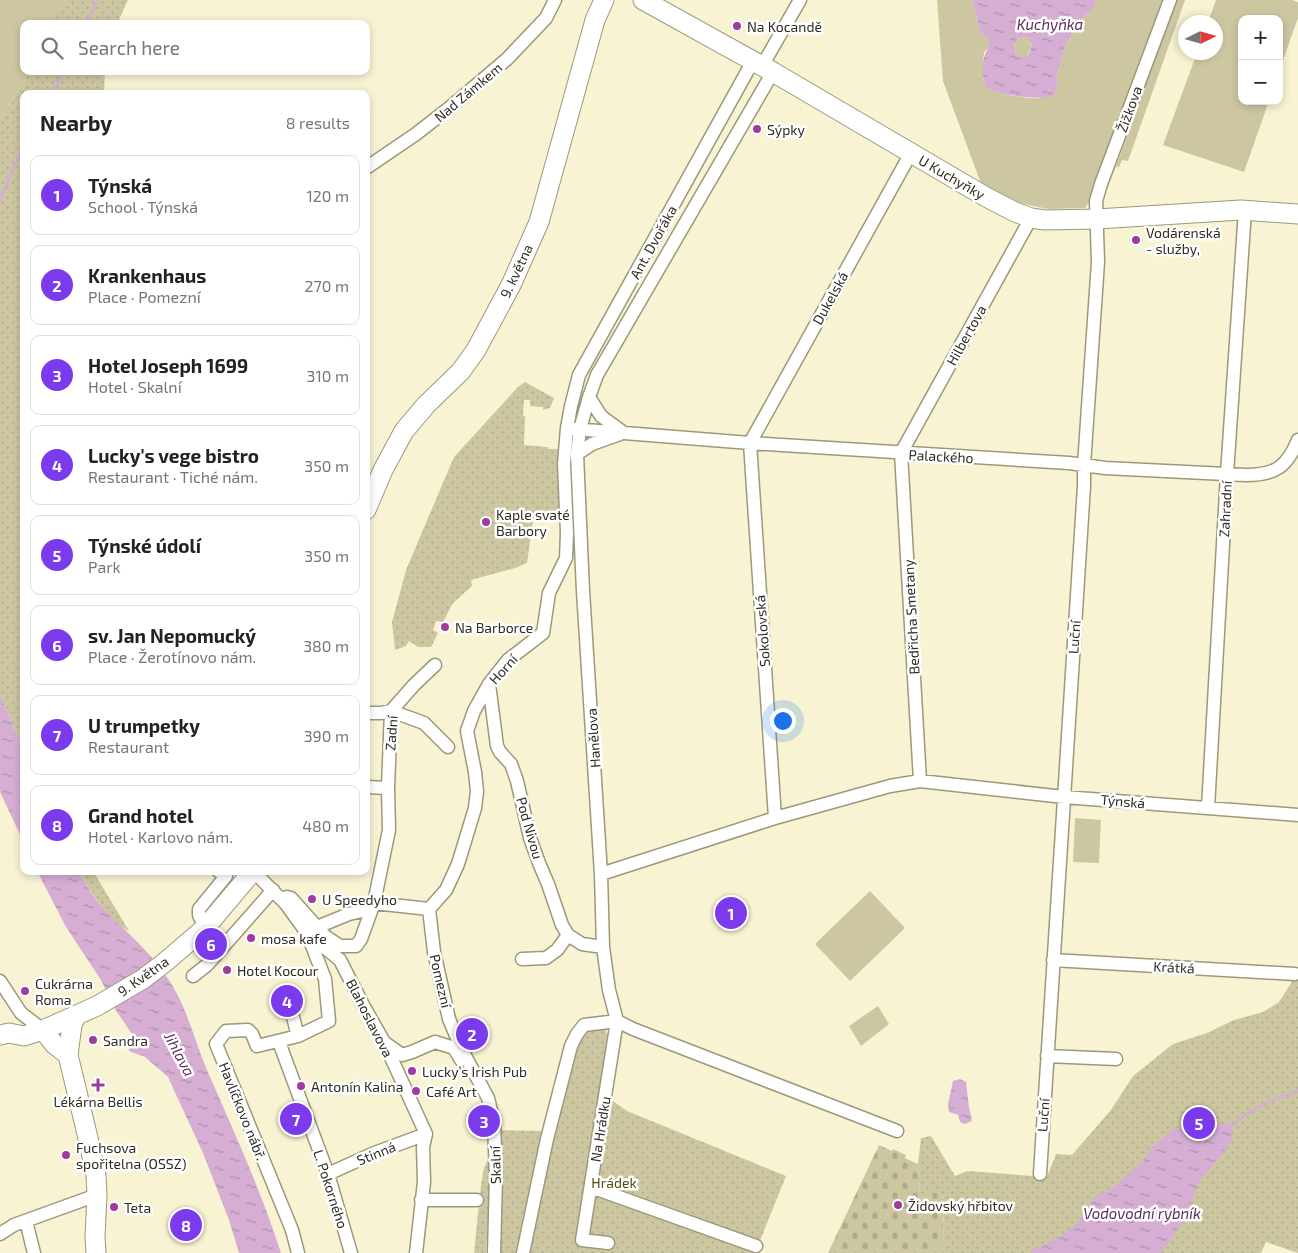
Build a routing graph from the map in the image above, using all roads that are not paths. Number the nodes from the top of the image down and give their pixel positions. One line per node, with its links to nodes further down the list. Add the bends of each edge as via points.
1 (556, 0): 8 (street, Nad Zámkem, via 546,18 507,59 416,134)
2 (604, 0): 23 (street, 9. května, via 594,20 539,222 511,285 476,350 404,431)
3 (643, 0): 6 (street, U Kuchyňky)
4 (800, 0): 6 (street)
5 (1170, 0): 12 (street, Žižkova, via 1101,184 1096,201)
6 (763, 66): 7 (street, U Kuchyňky); 13 (street, Ant. Dvořáka, via 597,375); 14 (street, Ant. Dvořáka, via 579,375)
7 (911, 153): 11 (street, U Kuchyňky, via 986,197); 18 (street, Dukelská)
8 (370, 165)
9 (1245, 210): 10 (street, U Kuchyňky); 12 (street, U Kuchyňky); 22 (street, Zahradní)
10 (1298, 214)
11 (1031, 218): 12 (street, U Kuchyňky); 19 (street, Hilbertova)
12 (1096, 219): 21 (street, Luční, via 1097,288)
13 (589, 397): 15 (street, Ant. Dvořáka); 16 (street, via 601,416)
14 (567, 428): 15 (street, Palackého); 25 (street, Horní, via 564,464 566,558 549,593 543,634 508,660)
15 (580, 429): 16 (street, Palackého); 20 (street, Hanělova)
16 (624, 433): 18 (street, Palackého); 20 (street, via 592,444)
17 (1298, 440): 22 (street, Palackého, via 1288,460 1274,471 1257,475)
18 (750, 443): 19 (street, Palackého); 35 (street, Sokolovská)
19 (902, 453): 21 (street, Palackého); 29 (street, Bedřicha Smetany)
20 (577, 454): 36 (street, Hanělova)
21 (1084, 465): 22 (street, Palackého); 32 (street, Luční)
22 (1227, 474): 33 (street, Zahradní)
23 (370, 501)
24 (435, 665): 26 (street, Zadní)
25 (488, 684): 42 (street, Horní, via 467,732 477,791 471,826 446,890); 45 (street, Pod Nivou, via 497,746 511,764 530,838)
26 (391, 711): 27 (street); 28 (street, via 424,723); 31 (street, Zadní)
27 (370, 713)
28 (448, 746)
29 (920, 781): 32 (street, Týnská); 35 (street, Týnská, via 890,786)
30 (370, 787): 31 (street)
31 (388, 788): 41 (street, Zadní, via 389,830)
32 (1064, 797): 33 (street, Týnská); 48 (street, Luční)
33 (1208, 808): 34 (street, Týnská)
34 (1298, 815)
35 (774, 818): 36 (street, Týnská)
36 (601, 874): 46 (street, Hanělova)
37 (222, 875): 43 (street, via 200,909)
38 (244, 875): 43 (street, 9. Května)
39 (248, 875): 40 (street, Blahoslavova)
40 (275, 892): 44 (street, Blahoslavova, via 291,898); 50 (street)
41 (372, 906): 42 (street); 44 (street); 44 (street, Zadní, via 356,946 340,946)
42 (428, 909): 65 (street, Pomezní, via 449,1019)
43 (205, 928): 53 (street, 9. Května, via 143,979)
44 (312, 930): 58 (street, via 324,980 329,1022); 60 (street, Blahoslavova, via 340,960)
45 (568, 935): 46 (street, via 582,944); 47 (street, via 546,958)
46 (603, 947): 54 (street, Hanělova)
47 (522, 959)
48 (1053, 960): 49 (street, Krátká); 63 (street, Luční)
49 (1295, 974)
50 (193, 976)
51 (0, 981): 55 (street, via 21,1013)
52 (290, 1006): 58 (street)
53 (76, 1016): 55 (street, 9. Května); 62 (street)
54 (617, 1021): 66 (street); 70 (street, Na Hrádku); 84 (street, via 584,1025 571,1046)
55 (43, 1030): 57 (street, 9. Května); 62 (street)
56 (0, 1035): 57 (street)
57 (24, 1036): 61 (street)
58 (298, 1036): 59 (street)
59 (279, 1042): 68 (street, L. Pokorného); 80 (street, Havlíčkovo nábř., via 257,1046 248,1030 226,1031 216,1044 292,1230)
60 (384, 1042): 65 (street, via 402,1055 435,1042 454,1048 472,1086 480,1097); 67 (street, Blahoslavova)
61 (0, 1046)
62 (68, 1055): 71 (street, via 96,1175)
63 (1047, 1056): 64 (street); 69 (street, Luční)
64 (1116, 1059)
65 (488, 1098): 83 (street, Skalní, via 494,1122)
66 (897, 1131)
67 (426, 1134): 68 (street, Stinná); 72 (street)
68 (328, 1174): 81 (street, L. Pokorného)
69 (1040, 1174)
70 (591, 1187): 76 (street, Na Hrádku, via 582,1240); 77 (street)
71 (97, 1195): 74 (street); 79 (street)
72 (421, 1200): 73 (street); 82 (street)
73 (477, 1200)
74 (26, 1221): 75 (street); 78 (street)
75 (0, 1234)
76 (608, 1243)
77 (756, 1246)
78 (34, 1253)
79 (96, 1253)
80 (298, 1253)
81 (351, 1253)
82 (416, 1253)
83 (494, 1253)
84 (523, 1253)

